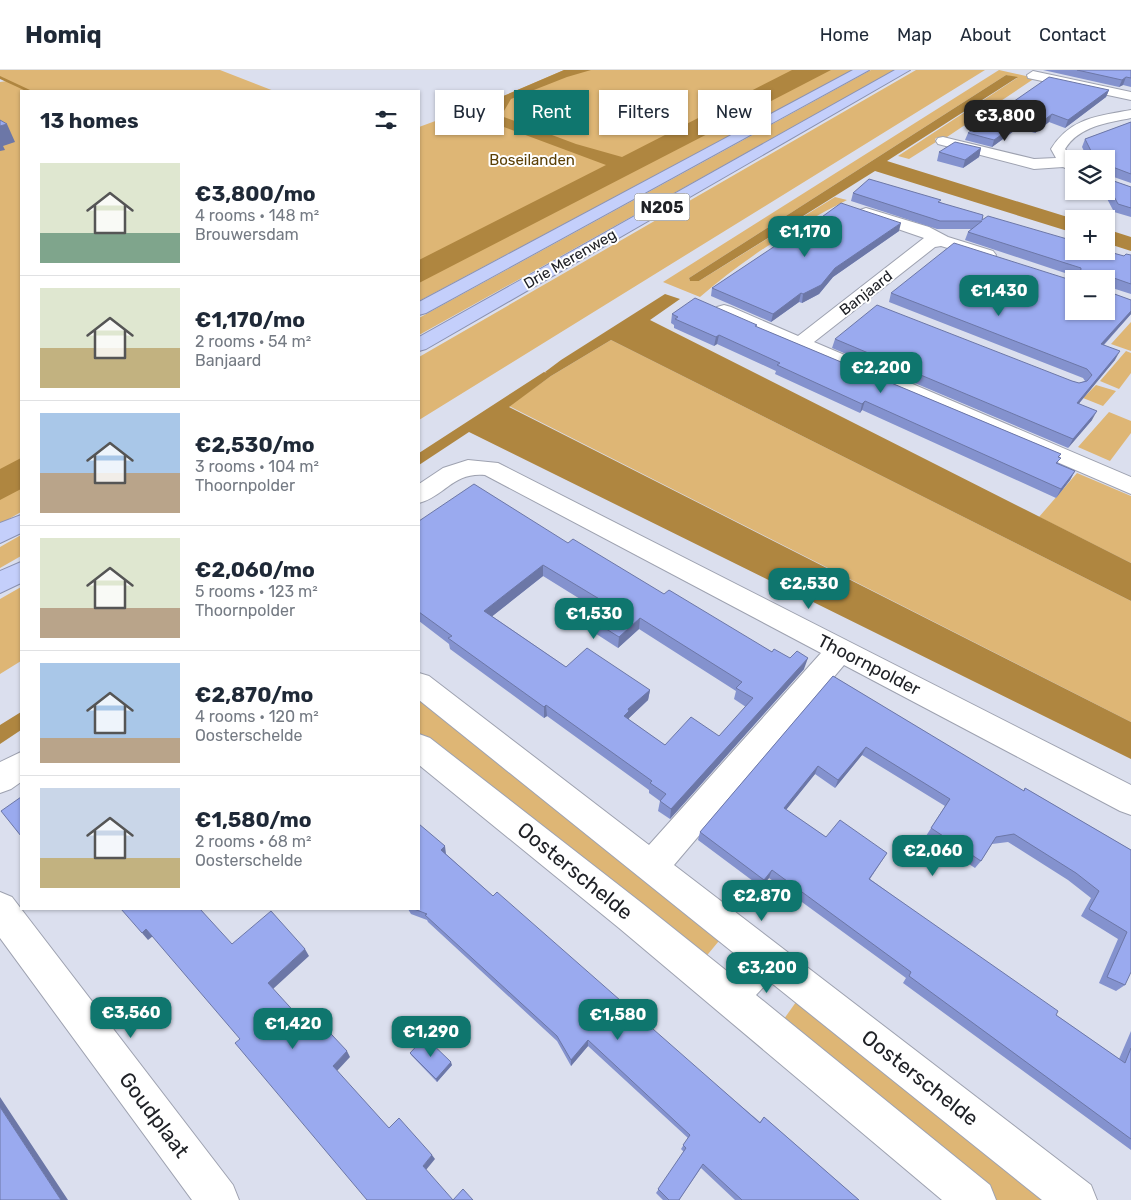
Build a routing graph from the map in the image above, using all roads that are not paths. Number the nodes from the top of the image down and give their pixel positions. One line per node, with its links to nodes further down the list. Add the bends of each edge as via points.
1 (863, 70): 13 (highway, Drie Merenweg / N205)
2 (904, 70): 14 (highway, Drie Merenweg / N205)
3 (1033, 75): 4 (street)
4 (1131, 96)
5 (1131, 114): 7 (street, via 1086,125 1072,132 1062,140 1058,149)
6 (943, 141): 8 (street, via 1034,164)
7 (1065, 158)
8 (1065, 164)
9 (853, 209): 10 (street, via 923,231)
10 (936, 241): 11 (street); 15 (street, Banjaard, via 867,303)
11 (998, 259)
12 (710, 304): 15 (street)
13 (420, 308)
14 (420, 344)
15 (801, 344): 16 (street)
16 (1131, 486)
17 (420, 494): 22 (street, Thoornpolder, via 454,471 472,466 490,468)
18 (20, 524): 19 (highway)
19 (0, 534)
20 (20, 572): 21 (highway)
21 (0, 583)
22 (840, 650): 27 (street, Thoornpolder); 28 (street)
23 (420, 685): 28 (street, Oosterschelde)
24 (420, 748): 31 (street, Oosterschelde)
25 (20, 766): 26 (street)
26 (0, 779)
27 (1131, 801)
28 (651, 867): 30 (street, Oosterschelde)
29 (0, 910): 32 (street, Goudplaat)
30 (765, 957): 31 (street); 34 (street, Oosterschelde)
31 (730, 998): 33 (street, Oosterschelde)
32 (218, 1200)
33 (975, 1200)
34 (1076, 1200)

